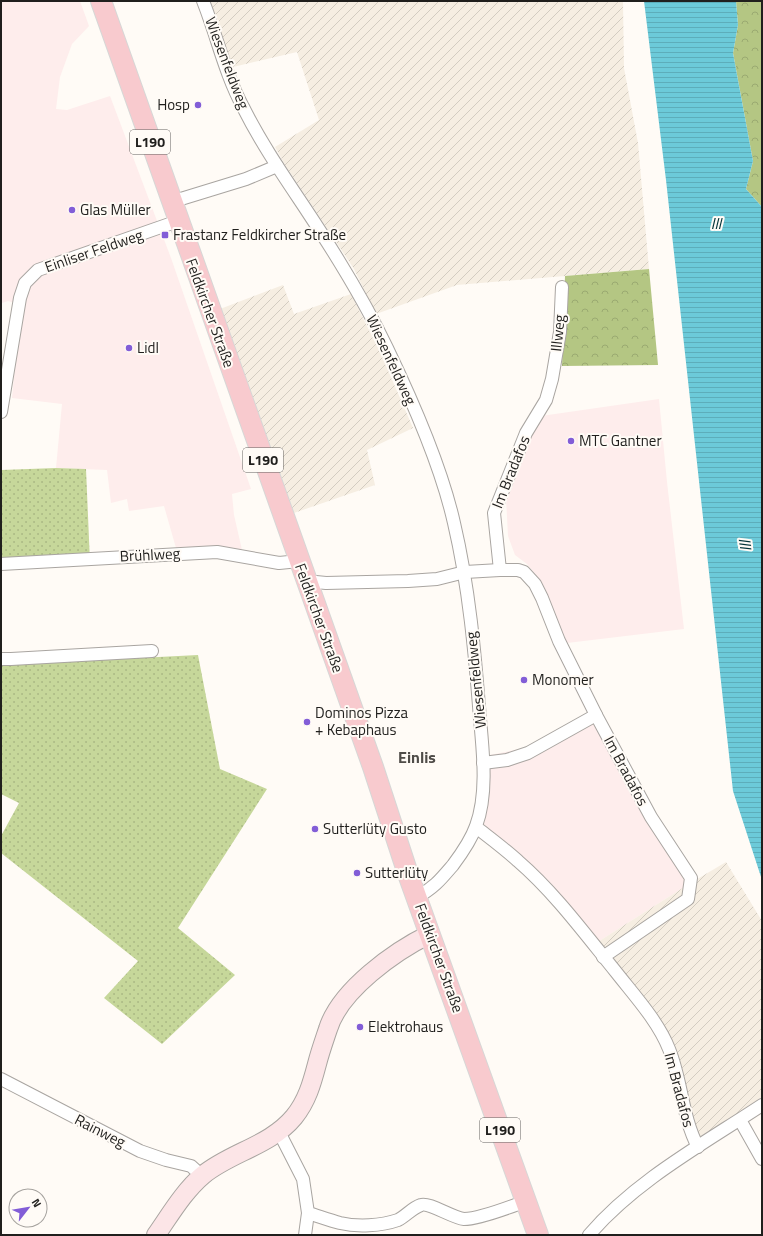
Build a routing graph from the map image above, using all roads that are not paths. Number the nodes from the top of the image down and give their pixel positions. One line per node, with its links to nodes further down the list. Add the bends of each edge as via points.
1 (101, 1): 4 (main road, Feldkircher Straße / L190)
2 (204, 1): 3 (street, Wiesenfeldweg, via 242,106)
3 (277, 166): 4 (street, via 246,179); 12 (street, Wiesenfeldweg, via 352,282 387,348 426,436 443,483)
4 (171, 202): 5 (main road, Feldkircher Straße / L190)
5 (178, 221): 8 (street, Einliser Feldweg, via 38,270 26,284 20,298); 9 (main road, Feldkircher Straße / L190)
6 (562, 287): 7 (street, Illweg, via 560,332)
7 (552, 379): 11 (street, Im Bradafos, via 546,400 526,433 494,513)
8 (1, 412)
9 (298, 561): 10 (street, Brühlweg, via 279,563 217,552); 13 (main road, Feldkircher Straße / L190)
10 (1, 564)
11 (500, 570): 12 (street, Im Bradafos); 16 (street, Im Bradafos, via 524,572 535,584 549,613 558,642)
12 (464, 572): 13 (street, via 437,579); 17 (street, Wiesenfeldweg)
13 (307, 584): 19 (main road, Feldkircher Straße / L190)
14 (152, 651): 15 (street)
15 (1, 659)
16 (596, 716): 17 (street, via 528,753 507,760); 21 (street, Im Bradafos, via 652,817 691,878 688,899)
17 (483, 763): 18 (street, Wiesenfeldweg, via 481,806)
18 (476, 827): 19 (street, Wiesenfeldweg, via 441,880); 21 (street, Im Bradafos, via 519,861)
19 (417, 897): 20 (main road, Feldkircher Straße / L190)
20 (430, 934): 25 (main road, via 411,943 373,972 347,997 328,1027 304,1103); 29 (main road, Feldkircher Straße / L190)
21 (603, 956): 26 (street, Im Bradafos, via 650,1014 669,1048 690,1133)
22 (1, 1080): 28 (street, Rainweg, via 140,1151 191,1166)
23 (762, 1105): 24 (street)
24 (740, 1120): 26 (street); 27 (street)
25 (279, 1132): 28 (main road); 30 (street, via 303,1179)
26 (698, 1147): 34 (street, via 647,1180)
27 (762, 1160)
28 (202, 1176): 31 (main road)
29 (526, 1201): 30 (street, via 503,1210 463,1219 421,1204 399,1219 372,1225 341,1223); 33 (main road, Feldkircher Straße / L190)
30 (308, 1213): 32 (street)
31 (156, 1235)
32 (305, 1235)
33 (538, 1235)
34 (589, 1235)

